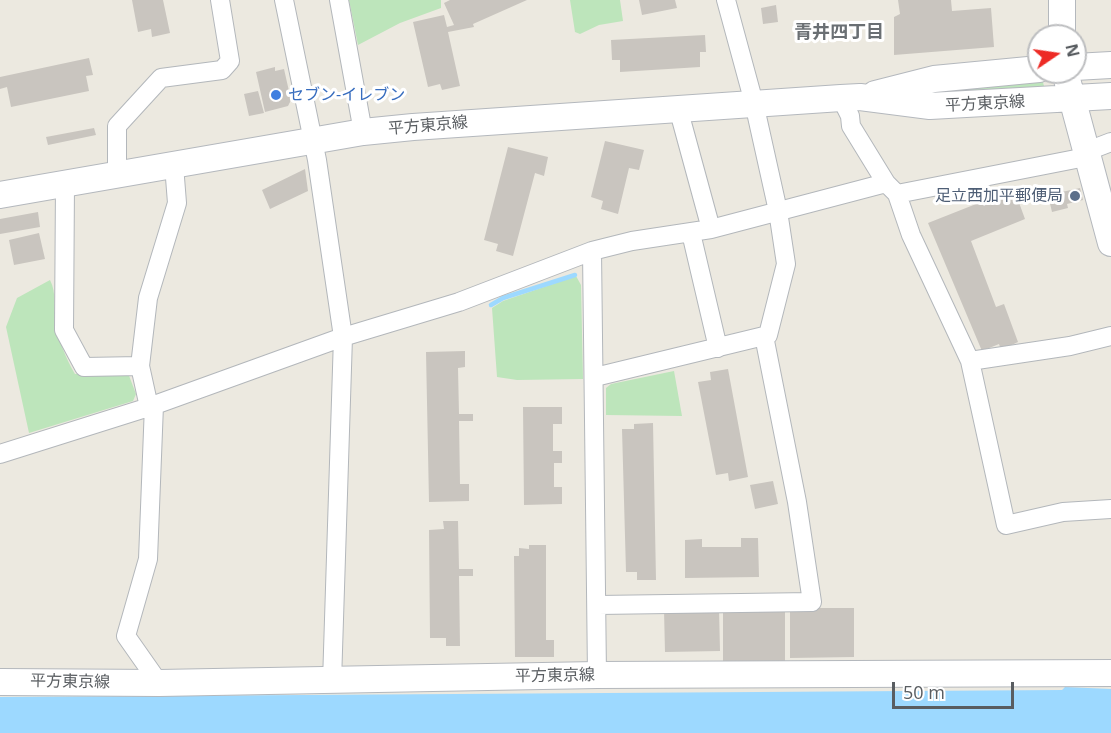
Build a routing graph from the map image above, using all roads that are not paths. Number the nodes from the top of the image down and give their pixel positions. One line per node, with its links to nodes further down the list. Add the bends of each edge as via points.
1 (220, 0): 21 (street, via 230,61 222,70 161,78 117,126)
2 (284, 0): 17 (street)
3 (339, 0): 16 (street)
4 (726, 0): 14 (street)
5 (1062, 0): 6 (main road)
6 (1062, 24)
7 (1111, 65): 8 (main road)
8 (1087, 66)
9 (1027, 70): 12 (main road, 平方東京線, via 934,79)
10 (1068, 84): 13 (main road)
11 (1111, 96): 13 (main road, 平方東京線)
12 (850, 98): 13 (main road, 平方東京線, via 930,106); 14 (main road, 平方東京線); 23 (street, via 851,126)
13 (1072, 98): 19 (main road)
14 (754, 103): 15 (main road, 平方東京線); 25 (street)
15 (678, 108): 16 (main road, 平方東京線); 26 (street)
16 (363, 132): 17 (main road, 平方東京線)
17 (313, 141): 20 (main road, 平方東京線); 32 (street)
18 (1111, 142): 19 (street)
19 (1086, 154): 23 (street); 28 (main road)
20 (174, 165): 21 (main road, 平方東京線); 35 (street, via 177,203 148,298)
21 (117, 175): 22 (main road, 平方東京線)
22 (64, 184): 24 (main road, 平方東京線); 35 (street, via 64,330 84,368)
23 (891, 189): 25 (street); 34 (street)
24 (0, 195)
25 (778, 211): 26 (street); 30 (street, via 786,264 768,335)
26 (711, 229): 27 (street)
27 (691, 233): 29 (street); 33 (street)
28 (1111, 243)
29 (592, 251): 32 (street, via 459,302); 36 (street)
30 (764, 336): 33 (street); 40 (street, via 813,602)
31 (1111, 336): 34 (street)
32 (344, 337): 37 (street); 44 (street)
33 (717, 348): 36 (street)
34 (970, 361): 39 (street, via 1006,525 1063,512)
35 (140, 366): 37 (street)
36 (595, 377): 40 (street)
37 (151, 406): 38 (street); 45 (street, via 148,559 126,636)
38 (0, 454)
39 (1111, 509)
40 (598, 605): 42 (street)
41 (1111, 673): 42 (main road, 平方東京線)
42 (597, 675): 44 (main road, 平方東京線)
43 (0, 682): 45 (main road, 平方東京線)
44 (333, 682): 45 (main road, 平方東京線)
45 (159, 683)

